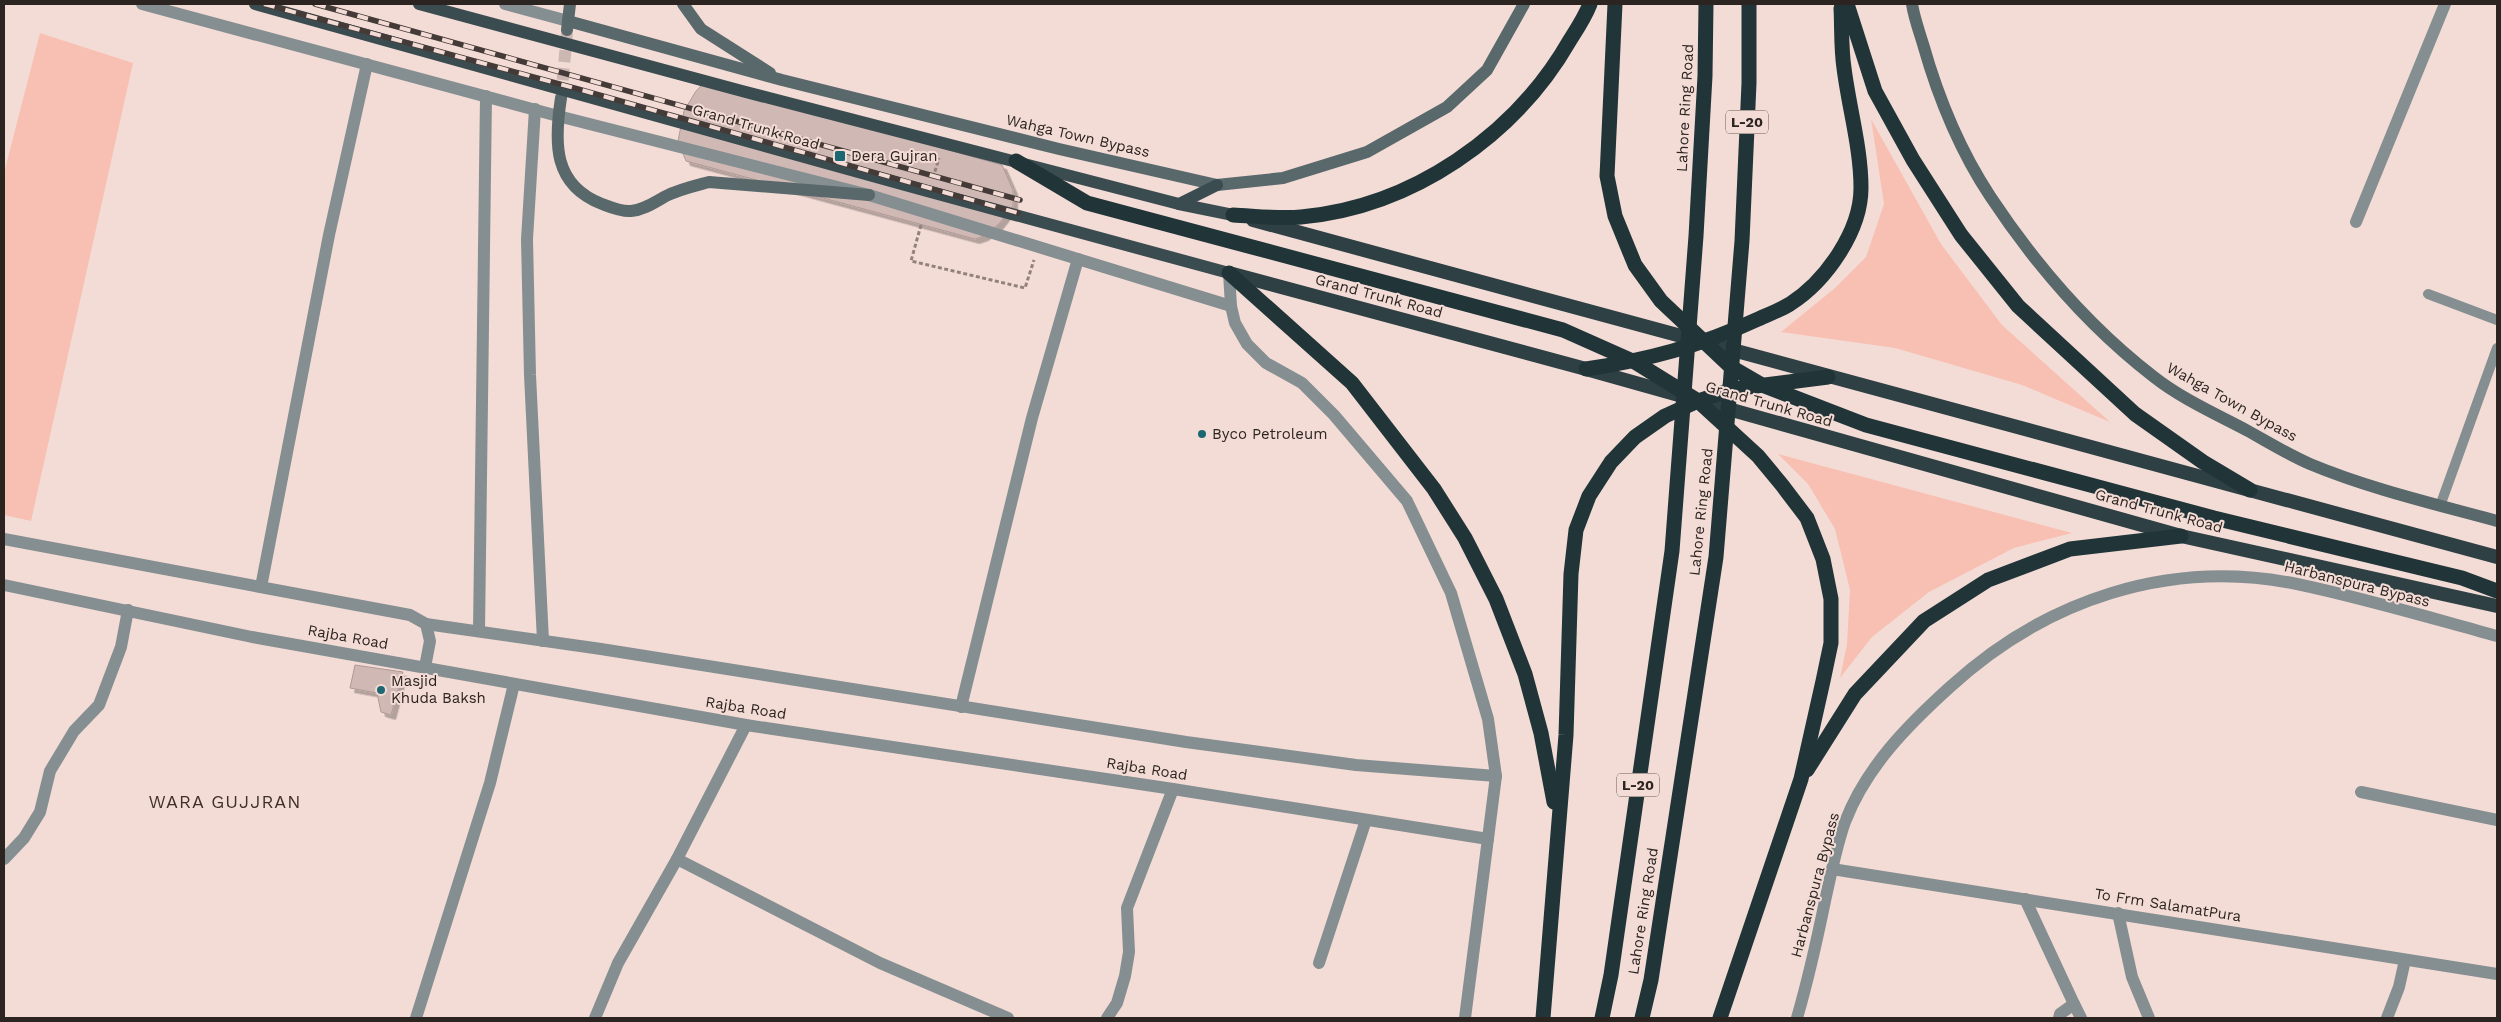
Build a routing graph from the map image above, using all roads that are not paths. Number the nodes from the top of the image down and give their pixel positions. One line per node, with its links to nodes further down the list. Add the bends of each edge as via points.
1 (142, 4): 17 (street)
2 (255, 4): 32 (main road, Grand Trunk Road)
3 (420, 4): 25 (main road, Grand Trunk Road)
4 (505, 4): 16 (street)
5 (570, 4): 18 (main road)
6 (683, 4): 20 (main road, via 700,29)
7 (1524, 4): 26 (main road, Wahga Town Bypass, via 1487,70 1447,106 1367,152 1283,178)
8 (1590, 4): 29 (highway, via 1548,76 1518,112 1463,157 1414,185 1364,205 1301,217)
9 (1615, 4): 36 (highway, via 1607,176 1614,216 1640,273 1661,301)
10 (1706, 4): 85 (highway, Lahore Ring Road / L-20, via 1696,236 1672,551 1611,975)
11 (1749, 4): 86 (highway, Lahore Ring Road / L-20, via 1742,240 1716,557 1651,980)
12 (1841, 4): 36 (highway, via 1844,66 1861,189 1857,216 1840,254 1822,276 1791,304)
13 (1847, 4): 43 (highway, via 1875,91 1913,160 1961,235 2018,306 2136,414 2203,462)
14 (1912, 4): 44 (main road, Wahga Town Bypass, via 1942,102 1980,180 2025,247 2112,342 2155,378 2188,399 2309,463 2363,484)
15 (2444, 4): 30 (street)
16 (540, 8): 18 (street)
17 (185, 10): 19 (street)
18 (567, 26): 20 (main road, Wahga Town Bypass)
19 (367, 64): 21 (street); 50 (street)
20 (782, 80): 26 (main road, Wahga Town Bypass)
21 (486, 96): 23 (street); 55 (street)
22 (561, 98): 24 (main road)
23 (535, 110): 24 (street); 57 (street, via 527,239 530,375)
24 (558, 116): 27 (street); 27 (main road, via 560,156 569,180 577,192 609,207 630,212 652,205 684,188 709,182)
25 (1016, 161): 28 (main road, Grand Trunk Road); 38 (highway, via 1087,203 1563,330)
26 (1217, 185): 28 (main road)
27 (869, 195): 31 (street)
28 (1179, 204): 29 (main road, Grand Trunk Road)
29 (1233, 215): 36 (highway, Grand Trunk Road)
30 (2356, 222)
31 (1078, 259): 34 (street); 60 (street, via 1032,418)
32 (1229, 273): 34 (street); 39 (highway, Grand Trunk Road); 68 (highway, via 1352,383 1434,489 1465,538 1496,599 1525,674 1541,733)
33 (2428, 294): 35 (lane)
34 (1231, 306): 62 (street, via 1240,334 1255,354 1302,383 1334,415 1407,501 1451,593 1488,719)
35 (2497, 320)
36 (1706, 342): 38 (highway); 40 (highway, Grand Trunk Road); 41 (highway, via 1730,366)
37 (2497, 348): 44 (lane)
38 (1635, 362): 39 (highway); 42 (highway)
39 (1586, 369): 42 (highway, Grand Trunk Road)
40 (1828, 377): 41 (highway); 43 (highway, Grand Trunk Road)
41 (1762, 385): 42 (highway, via 1733,389); 51 (highway, via 1866,425 2214,518 2462,578)
42 (1698, 401): 46 (highway, Grand Trunk Road); 63 (highway, via 1745,444 1782,485 1806,518 1823,559 1831,599 1830,643); 68 (highway, via 1657,422 1611,462 1589,496 1576,530 1571,574 1566,735)
43 (2250, 490): 48 (highway, Grand Trunk Road)
44 (2440, 506): 45 (main road, Wahga Town Bypass)
45 (2497, 521)
46 (2181, 536): 52 (highway, Grand Trunk Road); 63 (highway, via 2070,549 1988,580 1972,590 1924,621 1855,694)
47 (4, 539): 50 (street)
48 (2497, 557)
49 (4, 585): 53 (street, Rajba Road)
50 (261, 587): 54 (street, via 410,615)
51 (2497, 591)
52 (2497, 606)
53 (128, 610): 58 (street, Rajba Road, via 252,637); 70 (street, via 121,647 99,705 70,739 50,771 40,812 24,838)
54 (426, 624): 55 (street); 58 (street, via 430,641)
55 (479, 631): 57 (street)
56 (2497, 636): 72 (street, Harbanspura Bypass, via 2296,584 2266,580 2183,579 2136,586 2090,598 2047,618 1996,650 1965,673 1911,723 1882,756 1861,790 1845,822)
57 (544, 641): 60 (street)
58 (425, 667): 59 (street, Rajba Road)
59 (514, 684): 61 (street, Rajba Road); 79 (street, via 490,784)
60 (960, 707): 62 (street, via 1356,765)
61 (746, 725): 64 (street, Rajba Road); 71 (street)
62 (1496, 776): 69 (street)
63 (1801, 780): 87 (highway)
64 (1173, 789): 66 (street, Rajba Road); 82 (street, via 1127,908 1129,952 1126,976)
65 (2361, 792): 67 (street)
66 (1366, 820): 69 (street, Rajba Road); 76 (street)
67 (2497, 820)
68 (1558, 821): 84 (highway)
69 (1488, 839): 83 (street)
70 (6, 854)
71 (677, 859): 80 (street, via 618,963); 81 (street, via 880,963)
72 (1832, 869): 73 (street, To Frm SalamatPura); 88 (street, Harbanspura Bypass)
73 (2025, 899): 74 (street, To Frm SalamatPura); 78 (street)
74 (2118, 914): 75 (street, To Frm SalamatPura); 91 (street, via 2132,978)
75 (2405, 960): 77 (street, To Frm SalamatPura); 92 (street)
76 (1319, 963)
77 (2497, 974)
78 (2074, 1004): 89 (street); 90 (street)
79 (416, 1018)
80 (596, 1018)
81 (1008, 1018)
82 (1108, 1018)
83 (1465, 1018)
84 (1543, 1018)
85 (1602, 1018)
86 (1642, 1018)
87 (1720, 1018)
88 (1797, 1018)
89 (2059, 1018)
90 (2081, 1018)
91 (2149, 1018)
92 (2387, 1018)

